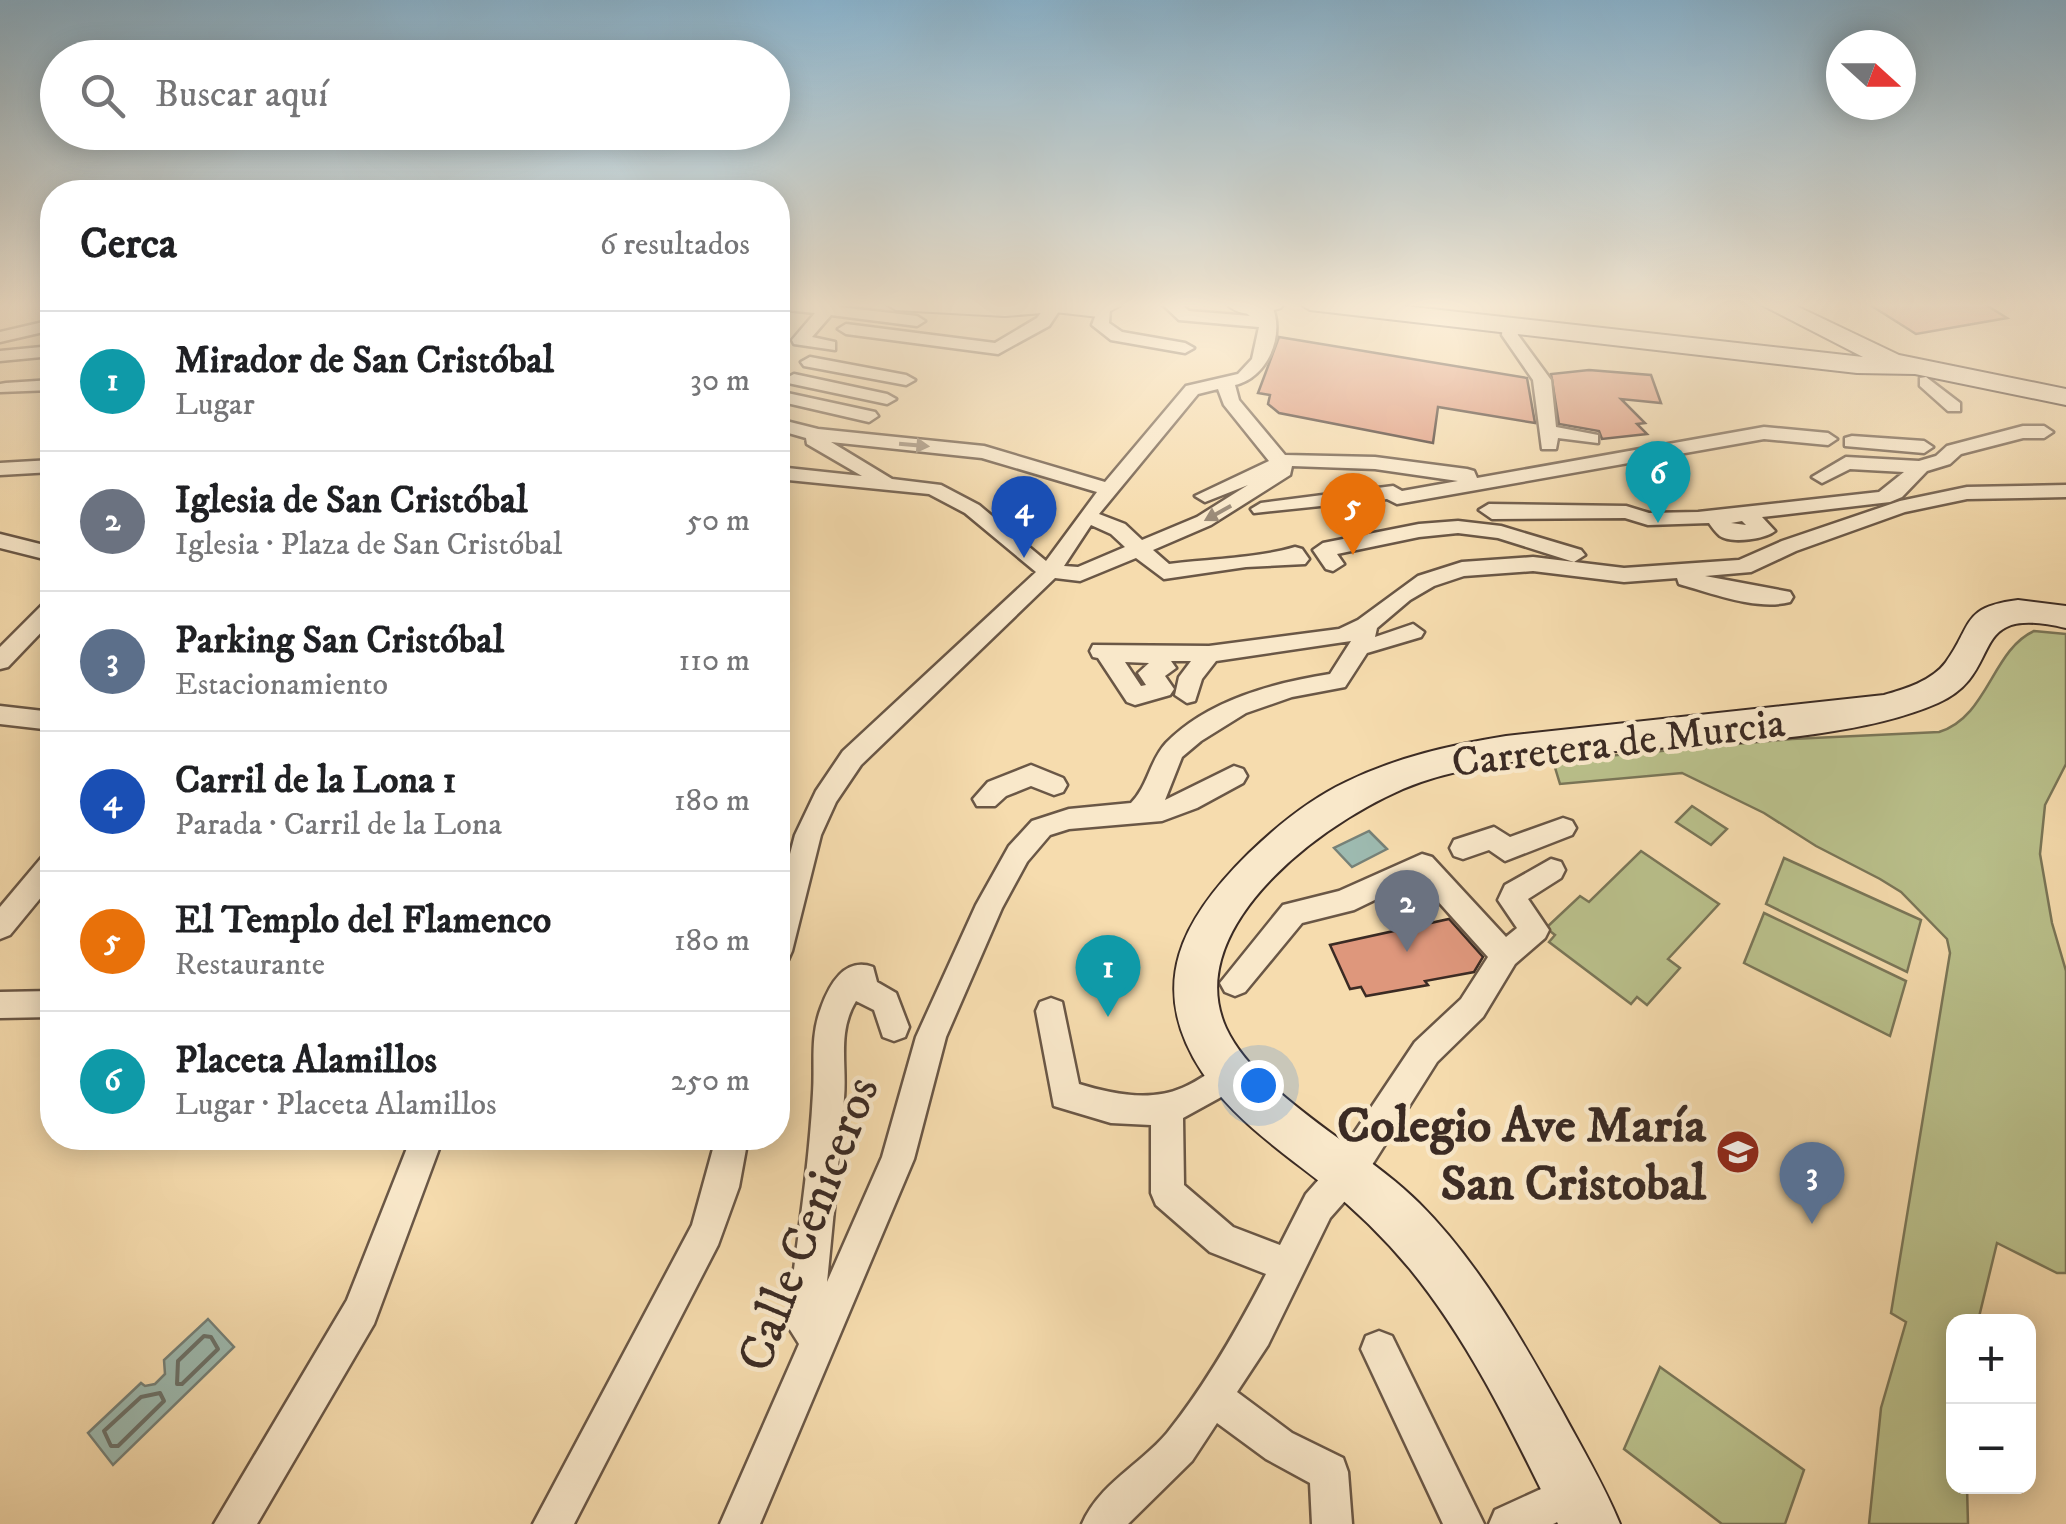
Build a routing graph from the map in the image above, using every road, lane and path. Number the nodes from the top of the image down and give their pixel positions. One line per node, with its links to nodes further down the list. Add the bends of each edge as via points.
1 (875, 374): 8 (street)
2 (1247, 374): 12 (street)
3 (1538, 374): 21 (street, via 1549,438)
4 (1918, 374): 16 (street)
5 (1919, 374): 9 (main road)
6 (1956, 374): 9 (main road)
7 (794, 379): 15 (street)
8 (906, 380)
9 (1997, 381): 13 (main road)
10 (40, 386): 11 (street)
11 (5, 387)
12 (1227, 392): 25 (street); 32 (street, via 1192,390)
13 (2066, 396)
14 (790, 399): 17 (street)
15 (887, 399)
16 (1954, 407)
17 (869, 416)
18 (790, 427): 20 (street)
19 (2044, 432): 24 (street, via 1954,450 1942,460)
20 (817, 435): 31 (street, via 814,440); 32 (street, one-way to 32, via 984,452)
21 (1591, 439)
22 (1828, 439): 30 (street, via 1764,434)
23 (1852, 442): 24 (street)
24 (1922, 457): 29 (street, via 1846,463); 35 (street)
25 (1282, 464): 30 (street, via 1376,463 1467,475); 34 (street); 40 (street, one-way to 40, via 1283,471 1228,508)
26 (40, 467): 27 (street)
27 (0, 469)
28 (790, 475): 31 (street)
29 (1822, 476)
30 (1468, 483): 36 (street, via 1398,498 1393,492)
31 (888, 487): 44 (street, via 934,489 962,502)
32 (1109, 489): 44 (street)
33 (2066, 491): 35 (street, via 1967,493)
34 (1204, 496)
35 (1884, 504): 37 (street, via 1707,518); 45 (street, via 1756,565)
36 (1261, 509)
37 (1489, 510)
38 (1094, 519): 40 (street)
39 (5, 542): 41 (street)
40 (1140, 548): 42 (street, via 1164,572 1298,560); 44 (street, via 1086,573)
41 (40, 551)
42 (1295, 554)
43 (1328, 557): 46 (street, via 1423,530 1476,528)
44 (1050, 571): 68 (street, via 852,758 808,835)
45 (1664, 572): 46 (street); 47 (street)
46 (1635, 575): 51 (street, via 1533,564 1462,569 1402,595)
47 (1782, 597)
48 (2066, 617): 76 (main road, Carretera de Murcia, via 2029,610 2000,614 1981,626 1946,682 1884,708 1473,754 1355,794 1284,844 1217,915 1200,944 1196,1006)
49 (40, 620): 55 (street)
50 (1413, 632): 51 (street, via 1371,646)
51 (1364, 634): 53 (street); 63 (street, via 1337,681 1289,688 1238,707 1192,735 1172,752 1155,795)
52 (1101, 651): 54 (street)
53 (1208, 654): 54 (street); 57 (street, via 1191,676)
54 (1170, 657): 56 (street)
55 (0, 661)
56 (1128, 669)
57 (1187, 695)
58 (0, 716): 59 (street)
59 (40, 721)
60 (1234, 776): 63 (street, Calle Ceniceros, via 1183,802)
61 (1054, 785): 62 (street, via 1031,776)
62 (986, 799)
63 (1138, 813): 82 (street, Calle Ceniceros, via 1041,828 1018,854 931,1036 898,1159)
64 (1563, 828): 65 (street, via 1505,850 1494,838)
65 (1462, 848)
66 (1552, 870): 70 (street, via 1512,900 1535,930)
67 (40, 880): 69 (street)
68 (790, 905)
69 (0, 927)
70 (1505, 955): 71 (street, via 1422,865 1364,894 1292,913); 80 (street, via 1472,1008 1426,1052)
71 (1235, 983)
72 (40, 1004): 73 (street)
73 (0, 1005)
74 (1051, 1011): 77 (street, via 1065,1095 1125,1112)
75 (894, 1026): 82 (street, via 889,1007 862,989 863,976 856,975 836,1009 827,1047 829,1091 806,1325)
76 (1232, 1075): 77 (street); 80 (main road, Carretera de Murcia)
77 (1167, 1109): 81 (street, via 1168,1193 1222,1240)
78 (423, 1150): 86 (street, via 361,1311)
79 (729, 1150): 87 (street, via 706,1232)
80 (1348, 1172): 81 (street, via 1318,1206); 85 (main road, Carretera de Murcia, via 1401,1219 1454,1284)
81 (1289, 1265): 84 (street)
82 (819, 1338): 88 (street, Calle Ceniceros)
83 (1379, 1349): 91 (street)
84 (1214, 1398): 89 (street, via 1179,1448); 90 (street, via 1279,1446 1329,1472)
85 (1572, 1508): 92 (street)
86 (234, 1524)
87 (554, 1524)
88 (740, 1524)
89 (1102, 1524)
90 (1332, 1524)
91 (1464, 1524)
92 (1509, 1524)

